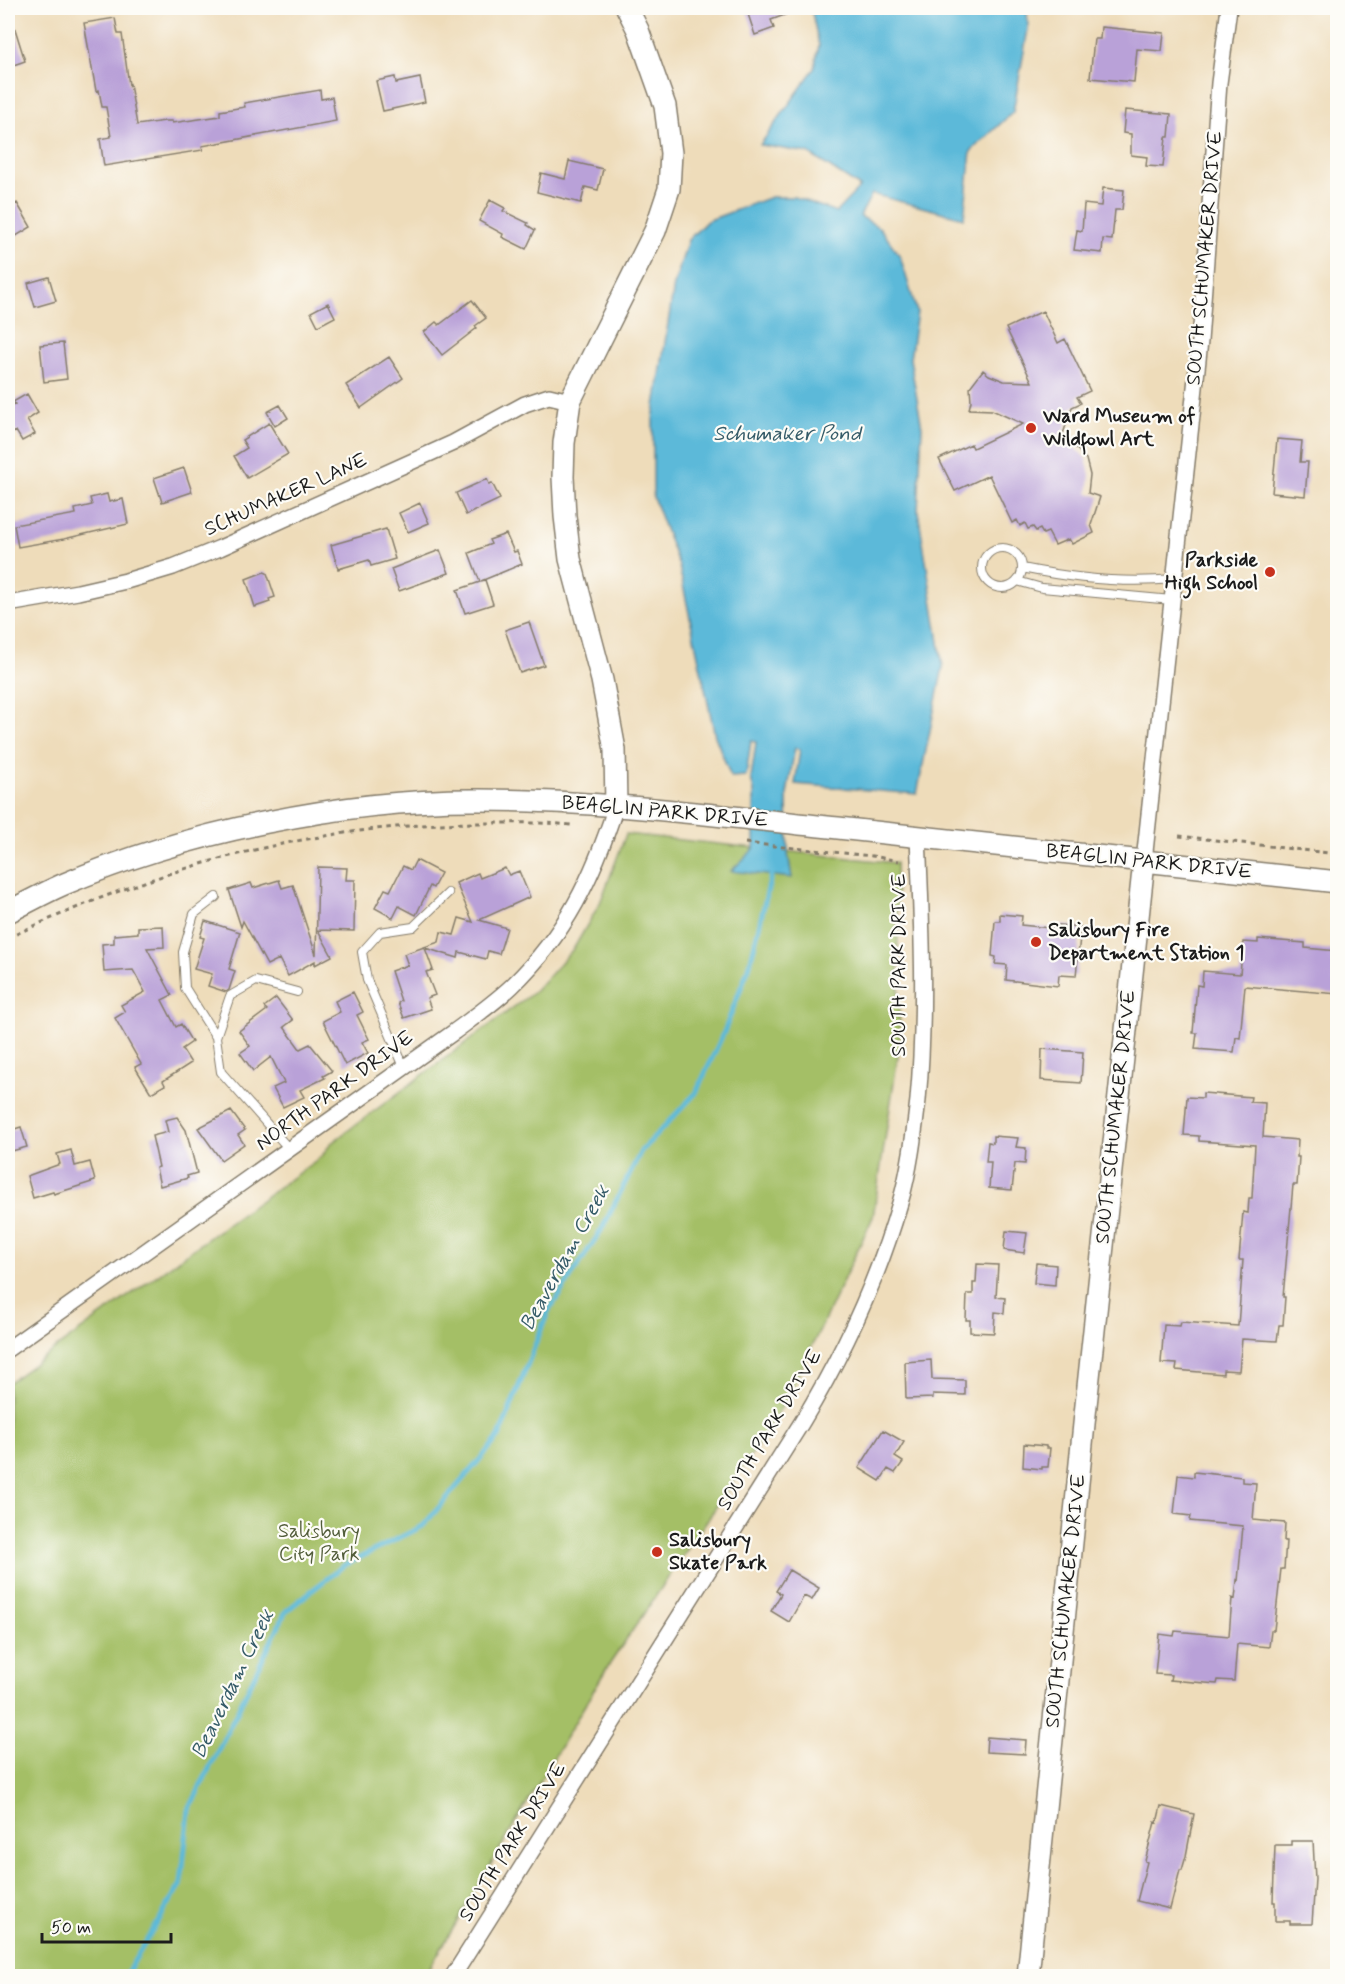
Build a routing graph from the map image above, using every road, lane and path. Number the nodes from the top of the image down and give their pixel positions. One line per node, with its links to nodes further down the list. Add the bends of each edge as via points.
1 (627, 8): 3 (street, via 665,106 671,153 669,189 655,231)
2 (1229, 8): 5 (street, SOUTH SCHUMAKER DRIVE, via 1219,83 1200,341)
3 (570, 401): 8 (street, SCHUMAKER LANE, via 549,396 525,404 453,443 173,567 78,592); 9 (street, via 564,443 565,516 570,559 602,680 615,750)
4 (1022, 568): 5 (lane, via 1116,580); 6 (lane); 6 (lane, via 1018,556 1007,549 994,549 985,557 982,570 988,581 1000,587)
5 (1174, 579): 7 (street, SOUTH SCHUMAKER DRIVE)
6 (1017, 580): 7 (lane, via 1041,588)
7 (1172, 600): 16 (street, SOUTH SCHUMAKER DRIVE)
8 (8, 604)
9 (616, 806): 12 (street, BEAGLIN PARK DRIVE); 20 (street, BEAGLIN PARK DRIVE, via 548,801 442,801 380,805 277,821 222,832 109,867); 24 (street, NORTH PARK DRIVE, via 578,902 552,943 494,1002)
10 (571, 825): 21 (path, via 439,823 345,832 264,846 168,873 65,911)
11 (1179, 836): 14 (path)
12 (918, 837): 16 (street, BEAGLIN PARK DRIVE); 27 (street, SOUTH PARK DRIVE, via 924,1018 916,1116 900,1202 869,1289 845,1344 802,1422)
13 (745, 843): 15 (path)
14 (1338, 854)
15 (899, 861)
16 (1144, 861): 17 (street, BEAGLIN PARK DRIVE); 28 (street, SOUTH SCHUMAKER DRIVE)
17 (1338, 882)
18 (448, 893): 24 (lane, via 413,927 380,932 362,952 367,980)
19 (216, 897): 23 (lane, via 195,914 183,952 185,988)
20 (8, 912)
21 (8, 938)
22 (297, 992): 23 (lane, via 256,981 230,996)
23 (216, 1037): 25 (lane, via 221,1072)
24 (404, 1067): 25 (street, NORTH PARK DRIVE)
25 (290, 1150): 26 (street, NORTH PARK DRIVE)
26 (8, 1349)
27 (453, 1977)
28 (1028, 1977)

